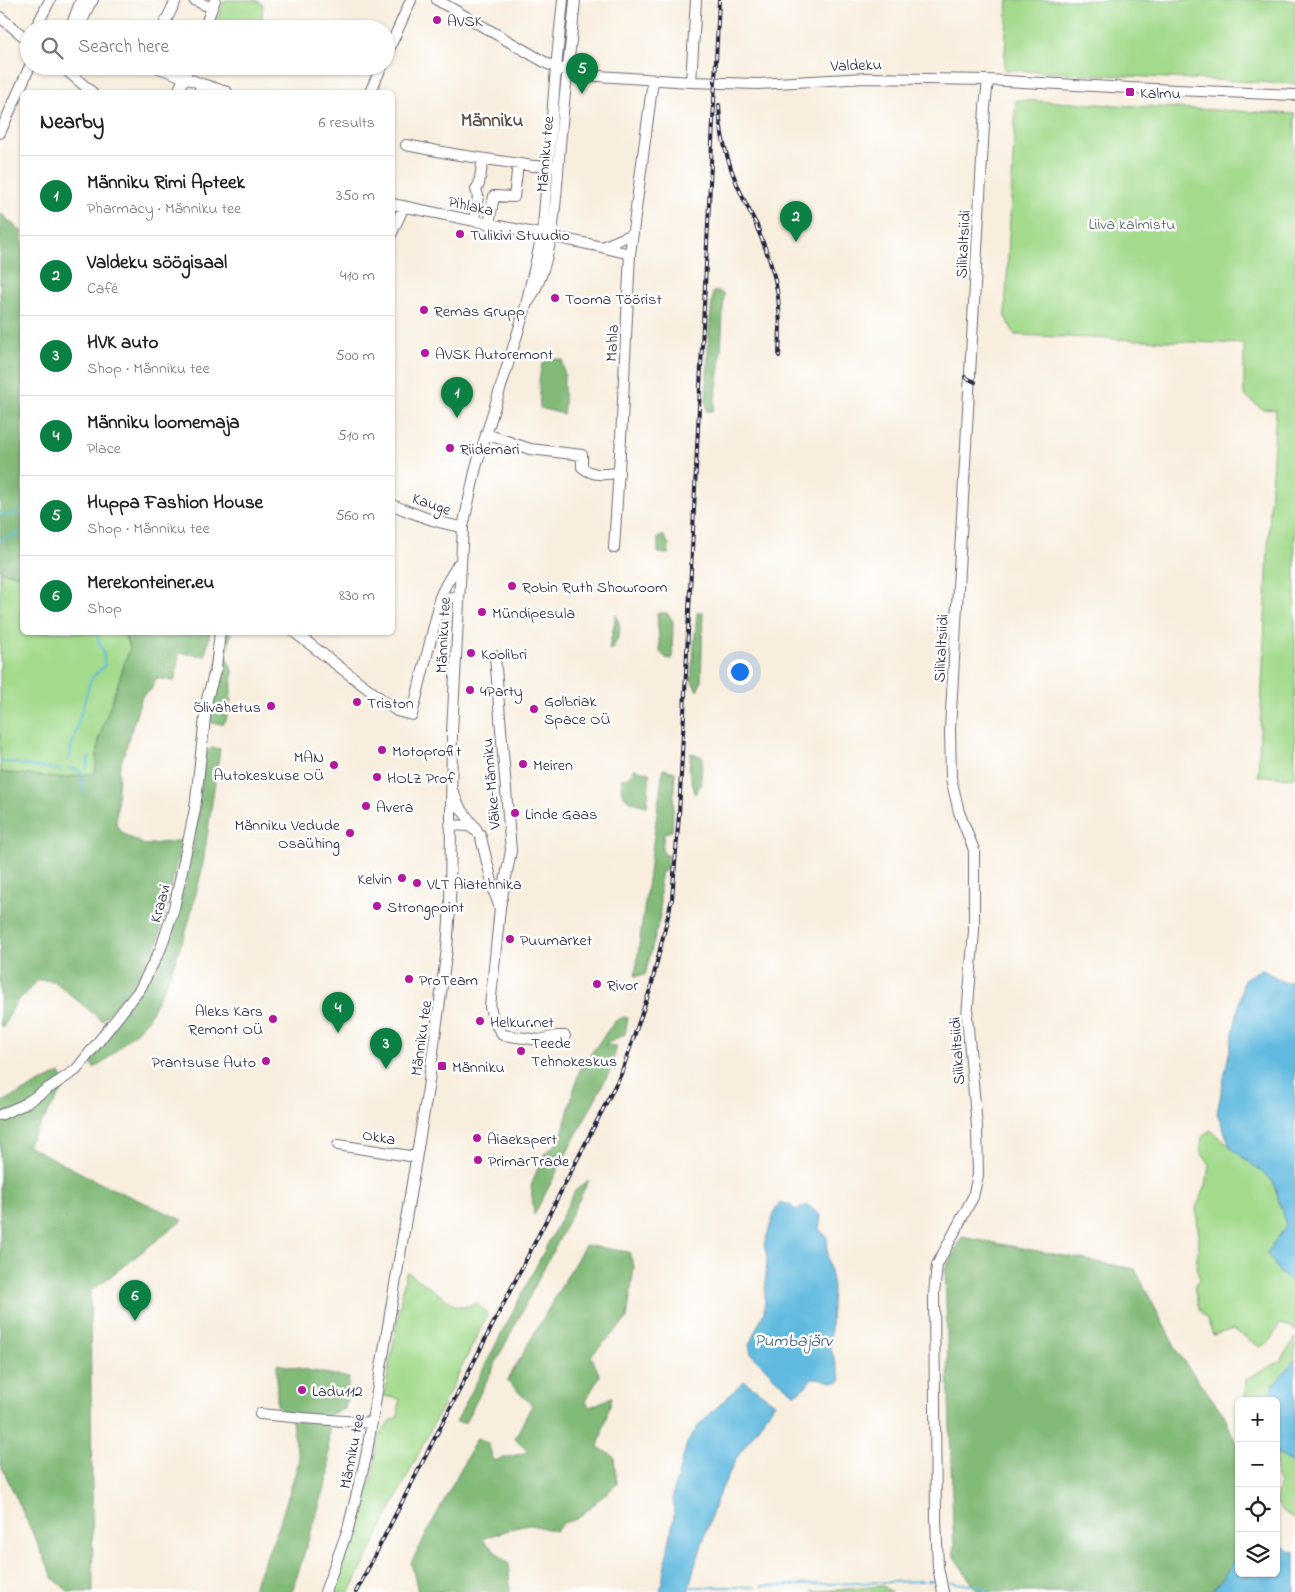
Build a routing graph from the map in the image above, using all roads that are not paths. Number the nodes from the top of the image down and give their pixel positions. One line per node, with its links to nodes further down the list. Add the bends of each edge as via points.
1 (50, 0): 13 (street)
2 (81, 0): 14 (street)
3 (93, 0): 15 (street)
4 (176, 0): 16 (street)
5 (194, 0): 11 (street)
6 (411, 0): 19 (street)
7 (438, 0): 20 (street, Valdeku)
8 (563, 0): 20 (street, Männiku tee)
9 (575, 0): 21 (street, Männiku tee)
10 (696, 0): 30 (street)
11 (214, 4): 17 (street)
12 (0, 17): 18 (street)
13 (40, 20)
14 (73, 20)
15 (83, 20)
16 (166, 20)
17 (208, 20)
18 (20, 34)
19 (395, 36)
20 (556, 68): 21 (street, Valdeku); 41 (street, Männiku tee)
21 (567, 71): 28 (street, Valdeku); 41 (street, Männiku tee)
22 (26, 75): 37 (street)
23 (72, 75): 32 (street)
24 (176, 75): 27 (street)
25 (185, 75): 27 (street)
26 (378, 75): 35 (street)
27 (184, 78): 31 (street); 33 (street)
28 (653, 80): 30 (street, Valdeku); 47 (street, Mahla)
29 (988, 80): 30 (street, Valdeku, via 866,78 758,84); 36 (street, Valdeku); 73 (street, Silikaltsiidi, via 950,730 951,778 959,812 974,850 974,930 967,1017 978,1176 973,1197 937,1265 934,1294 936,1518 938,1567)
30 (691, 82)
31 (200, 88): 34 (street)
32 (90, 90)
33 (179, 90)
34 (214, 90)
35 (371, 90)
36 (1295, 95)
37 (0, 133)
38 (406, 145): 39 (street)
39 (483, 159): 40 (street); 44 (street, via 476,189)
40 (518, 164): 41 (street); 45 (street, via 514,197 494,196)
41 (553, 166): 48 (street, Männiku tee)
42 (395, 204): 43 (street, Pihlaka)
43 (404, 206): 44 (street, Pihlaka); 46 (street)
44 (474, 221): 45 (street, Pihlaka)
45 (489, 224): 48 (street, Pihlaka)
46 (395, 226)
47 (633, 234): 49 (street); 50 (street, Mahla)
48 (546, 236): 49 (street, Pihlaka); 51 (street, Männiku tee)
49 (602, 247): 50 (street, Pihlaka)
50 (630, 254): 52 (street, Mahla)
51 (486, 434): 52 (street, via 530,449 582,455 582,466 590,473); 54 (street, Männiku tee)
52 (619, 473): 55 (street, Mahla)
53 (395, 506): 54 (street, Kauge, via 433,522)
54 (463, 527): 56 (street, Männiku tee)
55 (614, 548)
56 (460, 558): 57 (street, Männiku tee); 58 (street, via 440,594)
57 (458, 603): 58 (street, via 443,599); 62 (street, Männiku tee)
58 (437, 613): 60 (street, via 412,716 397,711)
59 (220, 635): 67 (street, Kraavi, via 216,668 207,699 195,809 174,908 160,948 140,989 76,1070 23,1105)
60 (298, 635)
61 (495, 656): 65 (street, Väike-Männiku, via 511,851)
62 (451, 786): 63 (street, Männiku tee); 64 (street, via 459,806)
63 (450, 825): 64 (street, Väike-Männiku, via 469,826); 69 (street, Männiku tee, via 447,949)
64 (480, 834): 65 (street, Väike-Männiku)
65 (500, 908): 66 (street, Väike-Männiku, via 490,1007 494,1022 503,1035 539,1040)
66 (565, 1036)
67 (0, 1115)
68 (338, 1145): 69 (street, Okka)
69 (416, 1157): 71 (street, Männiku tee)
70 (260, 1414): 71 (street)
71 (372, 1423): 72 (street, Männiku tee, via 351,1518)
72 (325, 1592)
73 (943, 1592)

